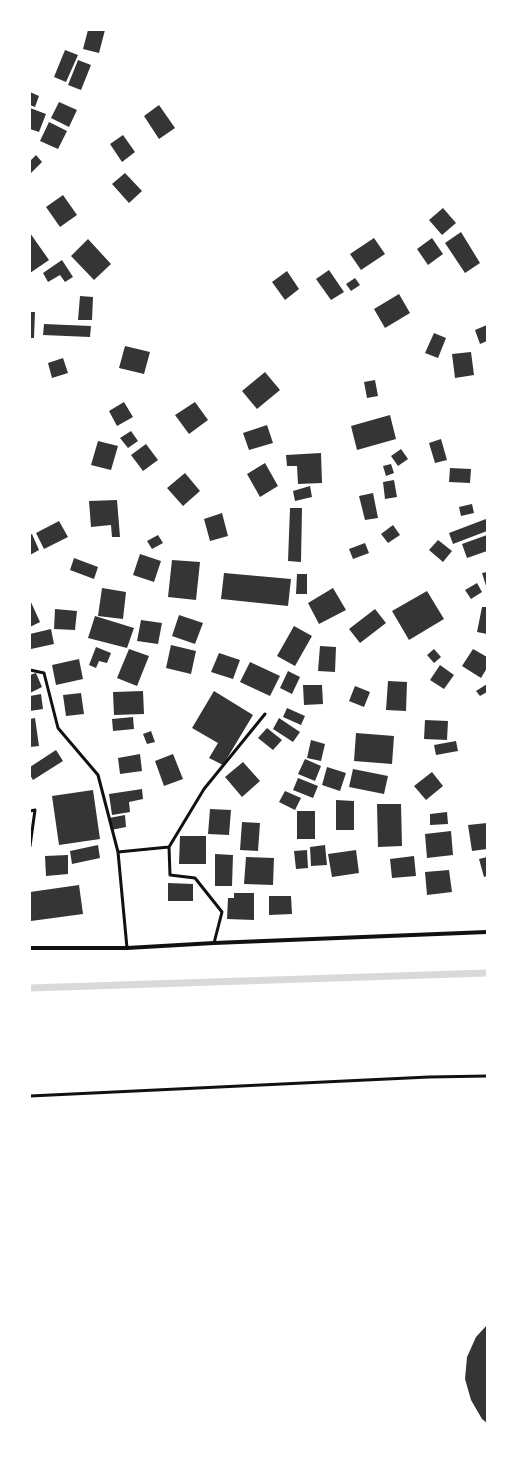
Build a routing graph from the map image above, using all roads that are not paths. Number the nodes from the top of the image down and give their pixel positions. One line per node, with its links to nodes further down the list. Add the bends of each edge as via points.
1 (30, 670): 6 (lane, via 44,673 58,728 98,775)
2 (266, 714): 5 (lane, via 204,790)
3 (30, 811): 4 (lane, via 35,810)
4 (30, 846)
5 (169, 847): 6 (lane); 8 (lane, via 170,876 195,878 222,912)
6 (118, 852): 10 (lane)
7 (487, 932): 8 (street)
8 (214, 943): 10 (street)
9 (30, 948): 10 (street)
10 (127, 948)
11 (487, 1076): 12 (lane)
12 (30, 1096)

